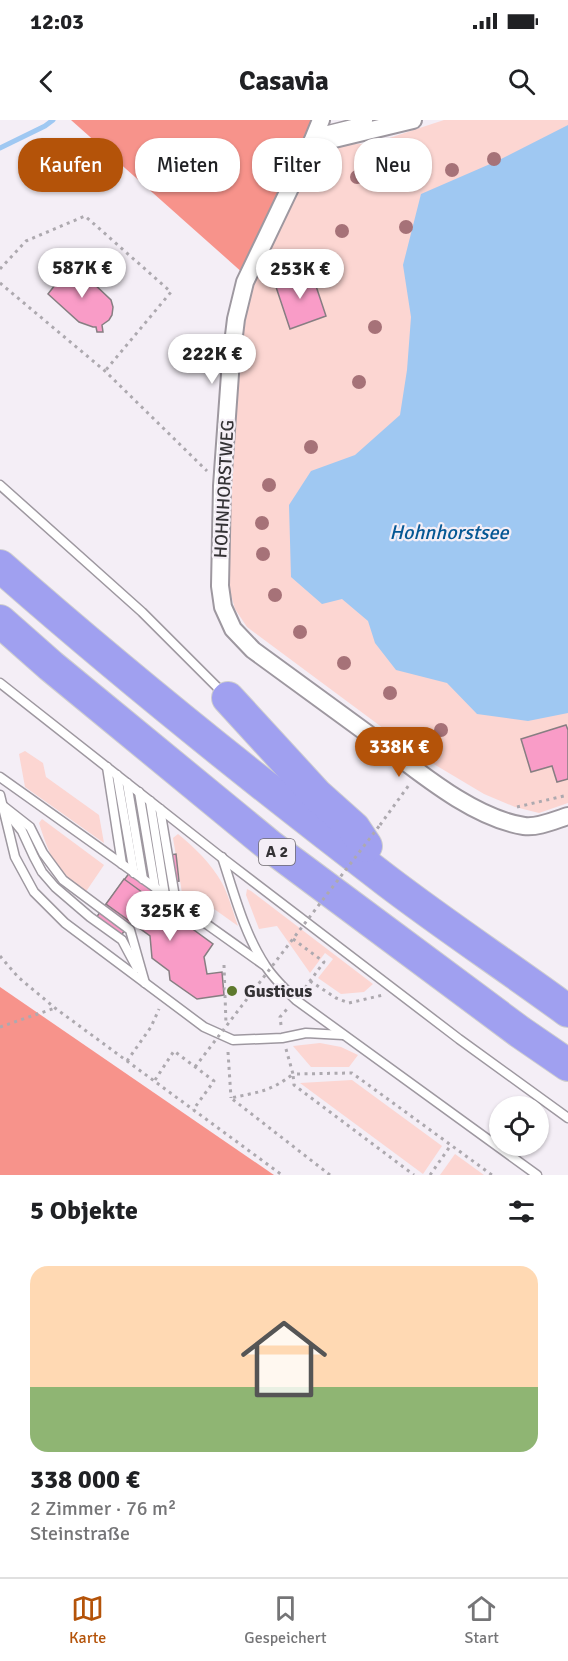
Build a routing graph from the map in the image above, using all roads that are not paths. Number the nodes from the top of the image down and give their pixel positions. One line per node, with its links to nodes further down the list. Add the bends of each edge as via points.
1 (368, 120): 3 (lane)
2 (413, 120): 3 (street, via 330,141)
3 (316, 132): 18 (street, HOHNHORSTWEG, via 245,282 236,319 222,486 223,607 233,629 253,650 458,799 489,815 526,826)
4 (0, 485): 8 (lane, via 142,612)
5 (0, 566): 23 (highway, A 2, via 69,627)
6 (0, 621): 31 (highway, A 2, via 270,846)
7 (0, 683): 9 (lane)
8 (228, 698): 23 (highway, via 317,795 354,828)
9 (107, 767): 10 (lane); 20 (lane)
10 (117, 775): 12 (lane); 21 (lane)
11 (0, 777): 20 (lane)
12 (127, 783): 13 (lane); 22 (lane)
13 (139, 792): 15 (lane); 24 (lane)
14 (0, 795): 16 (lane)
15 (150, 801): 17 (lane); 25 (lane)
16 (2, 805): 28 (lane, via 22,831 42,872 71,902 122,940); 28 (lane, via 30,827 63,880 130,930); 28 (lane, via 15,857 34,892 65,923)
17 (160, 809): 19 (lane); 26 (lane)
18 (568, 816)
19 (221, 857): 27 (lane, via 247,930); 32 (lane)
20 (122, 864): 21 (lane)
21 (134, 873): 22 (lane)
22 (143, 879): 24 (lane)
23 (389, 882): 29 (highway, A 2)
24 (155, 887): 25 (lane)
25 (165, 895): 26 (lane)
26 (176, 903): 27 (lane)
27 (265, 965): 30 (lane, via 296,1000)
28 (145, 983): 30 (lane, via 204,1027 233,1040 275,1039 306,1033)
29 (568, 1011)
30 (343, 1035): 33 (lane)
31 (568, 1065)
32 (568, 1118)
33 (537, 1175)

